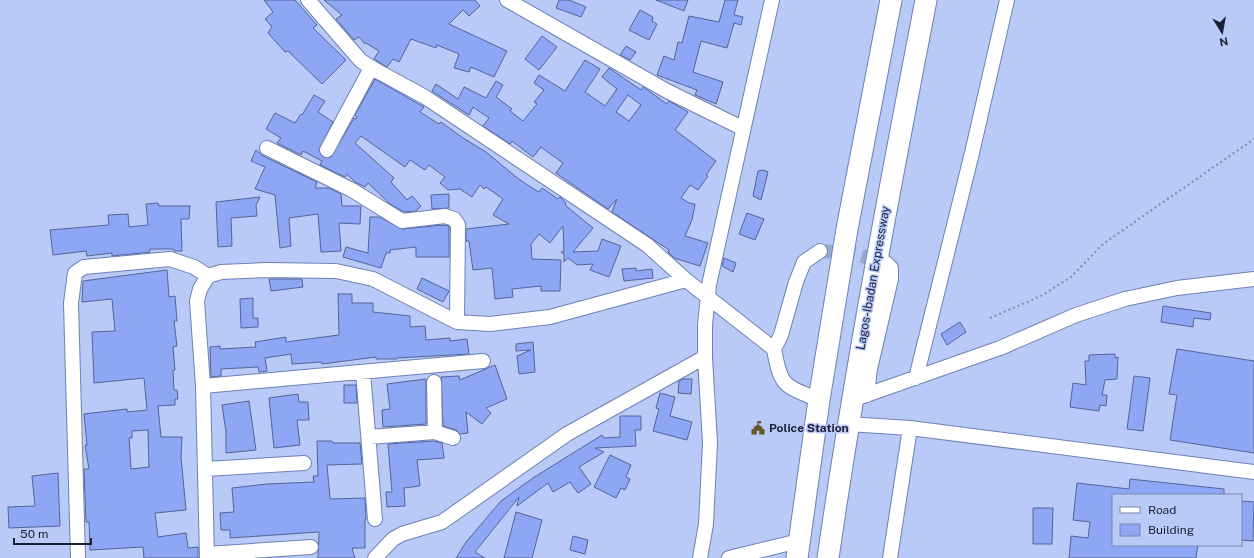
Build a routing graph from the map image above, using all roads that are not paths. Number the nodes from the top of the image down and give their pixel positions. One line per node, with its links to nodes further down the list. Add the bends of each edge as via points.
1 (308, 0): 7 (street, via 361,61)
2 (507, 0): 8 (street, via 667,91)
3 (772, 0): 8 (street)
4 (891, 0): 26 (highway, via 847,229)
5 (926, 0): 25 (highway, Lagos-Ibadan Expressway, via 881,233)
6 (1006, 0): 22 (street, via 972,153)
7 (371, 68): 10 (street); 15 (street, via 425,97 640,241)
8 (742, 128): 16 (street)
9 (267, 148): 17 (street, via 352,190 402,221 445,216 454,220 458,225)
10 (327, 150)
11 (820, 251): 18 (street, via 804,262)
12 (886, 263): 25 (street, via 891,268 891,279 870,369)
13 (208, 276): 17 (street, via 221,272 268,270 336,272 373,279); 24 (street, via 200,289 197,301); 39 (street, via 194,266 170,260 84,267 75,273 71,303)
14 (1254, 279): 22 (street, via 1177,288 1125,299 1076,315 1000,348)
15 (686, 280): 16 (street); 17 (street, via 550,317 490,324)
16 (708, 297): 18 (street); 19 (street)
17 (457, 322)
18 (774, 349): 26 (street, via 778,371 786,385)
19 (705, 357): 40 (street, via 567,434 442,522 393,539); 41 (street, via 710,443 706,524)
20 (483, 361): 21 (street)
21 (363, 372): 24 (street); 30 (street)
22 (916, 378): 25 (street)
23 (434, 382): 29 (street)
24 (203, 386): 33 (street)
25 (860, 397): 27 (highway, Lagos-Ibadan Expressway)
26 (819, 400): 37 (highway)
27 (848, 424): 28 (street); 43 (highway, Lagos-Ibadan Expressway)
28 (910, 428): 34 (street); 44 (street)
29 (435, 432): 30 (street); 31 (street)
30 (369, 437): 35 (street)
31 (453, 438)
32 (304, 463): 33 (street)
33 (206, 469): 38 (street)
34 (1254, 472)
35 (375, 519)
36 (311, 547): 38 (street)
37 (798, 549): 42 (street)
38 (207, 556)
39 (78, 558)
40 (375, 558)
41 (700, 558)
42 (729, 558)
43 (828, 558)
44 (890, 558)

